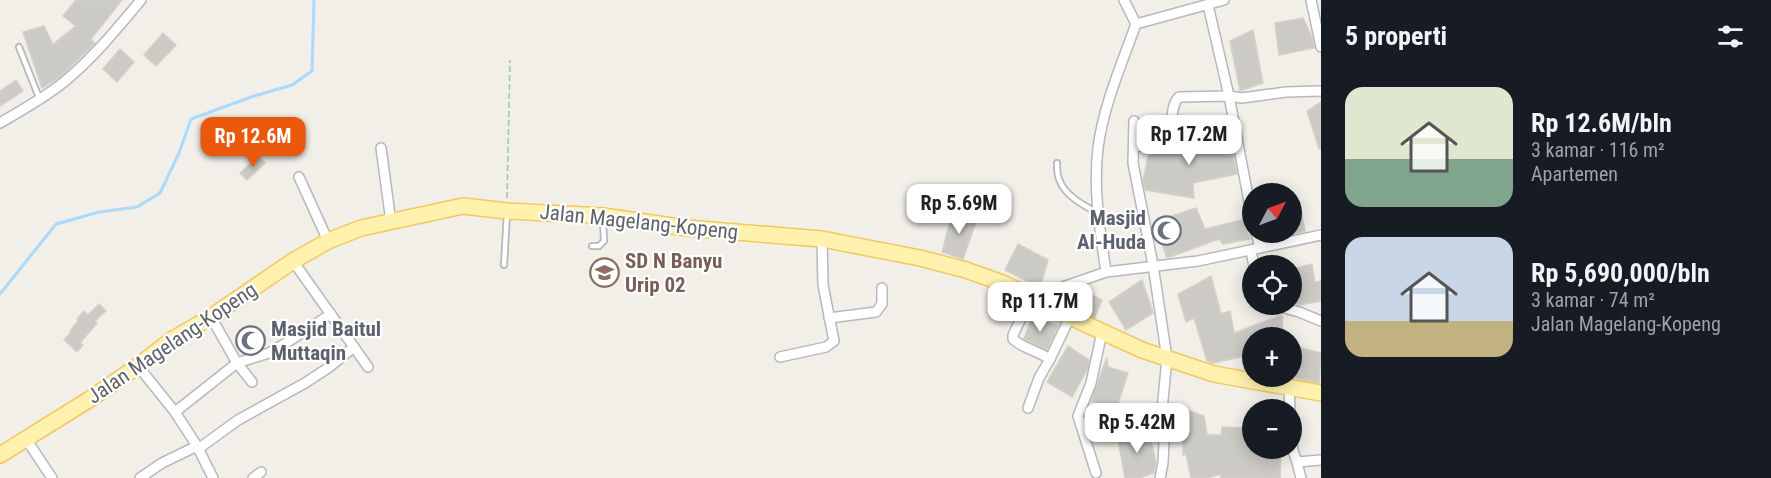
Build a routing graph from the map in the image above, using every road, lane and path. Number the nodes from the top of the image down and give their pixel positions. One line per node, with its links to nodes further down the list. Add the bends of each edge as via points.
1 (141, 0): 12 (street, via 106,42)
2 (1124, 0): 6 (street)
3 (1224, 0): 5 (street)
4 (1314, 3): 8 (street)
5 (1209, 5): 6 (street); 11 (street)
6 (1137, 24): 21 (street, via 1102,125 1096,171)
7 (19, 47): 12 (lane)
8 (1321, 47)
9 (510, 60): 20 (path)
10 (1321, 91): 11 (street)
11 (1229, 96): 15 (street, via 1179,97 1175,101 1171,132 1164,142); 19 (street)
12 (40, 99): 14 (street)
13 (1134, 121): 15 (street)
14 (0, 123)
15 (1134, 147): 33 (street, via 1133,163)
16 (381, 148): 23 (street)
17 (1057, 164): 21 (lane, via 1059,180 1067,192)
18 (299, 177): 26 (street)
19 (1246, 183)
20 (507, 211): 22 (main road, Jalan Magelang-Kopeng); 23 (main road, Jalan Magelang-Kopeng, via 463,206); 32 (lane)
21 (1099, 214): 34 (street)
22 (603, 216): 25 (main road, Jalan Magelang-Kopeng, via 687,228); 28 (lane, via 604,241)
23 (391, 222): 26 (main road, Jalan Magelang-Kopeng)
24 (1321, 235): 29 (street)
25 (822, 239): 36 (main road, Jalan Magelang-Kopeng, via 966,270); 41 (street, via 823,285)
26 (328, 241): 31 (main road, Jalan Magelang-Kopeng)
27 (1255, 243): 29 (street)
28 (592, 246)
29 (1255, 249): 30 (street); 33 (street)
30 (1255, 255)
31 (293, 261): 38 (street); 39 (main road, Jalan Magelang-Kopeng)
32 (504, 265)
33 (1153, 266): 34 (street); 46 (street)
34 (1106, 272): 36 (street)
35 (882, 288): 41 (street, via 882,304 876,312)
36 (1031, 298): 40 (main road, Jalan Magelang-Kopeng); 47 (street, via 1013,339)
37 (1302, 313): 42 (street)
38 (331, 314): 44 (street); 48 (street, via 276,350)
39 (211, 317): 48 (street); 49 (main road, Jalan Magelang-Kopeng)
40 (1070, 317): 43 (main road, Jalan Magelang-Kopeng); 47 (street)
41 (829, 318): 45 (street, via 832,343)
42 (1321, 321)
43 (1102, 332): 46 (main road, Jalan Magelang-Kopeng); 59 (street, via 1091,383 1078,416)
44 (354, 346): 50 (street); 61 (street, via 305,383)
45 (780, 357)
46 (1167, 358): 51 (main road, Jalan Magelang-Kopeng); 57 (street)
47 (1050, 359): 56 (street)
48 (237, 363): 52 (street); 58 (street)
49 (138, 366): 58 (street); 60 (main road, Jalan Magelang-Kopeng)
50 (368, 367)
51 (1242, 379)
52 (252, 382)
53 (1289, 387): 54 (main road, Jalan Magelang-Kopeng); 55 (street)
54 (1321, 393)
55 (1290, 399)
56 (1028, 408)
57 (1162, 410): 59 (street); 72 (street)
58 (175, 412): 61 (street)
59 (1081, 423): 67 (street)
60 (26, 440): 62 (main road, Jalan Magelang-Kopeng); 68 (street)
61 (198, 447): 69 (street); 70 (street)
62 (0, 455)
63 (1296, 459): 65 (street)
64 (1321, 460): 65 (street)
65 (1297, 462): 73 (street)
66 (261, 472): 71 (street)
67 (1096, 473)
68 (52, 478)
69 (140, 478)
70 (213, 478)
71 (253, 478)
72 (1160, 478)
73 (1301, 478)

